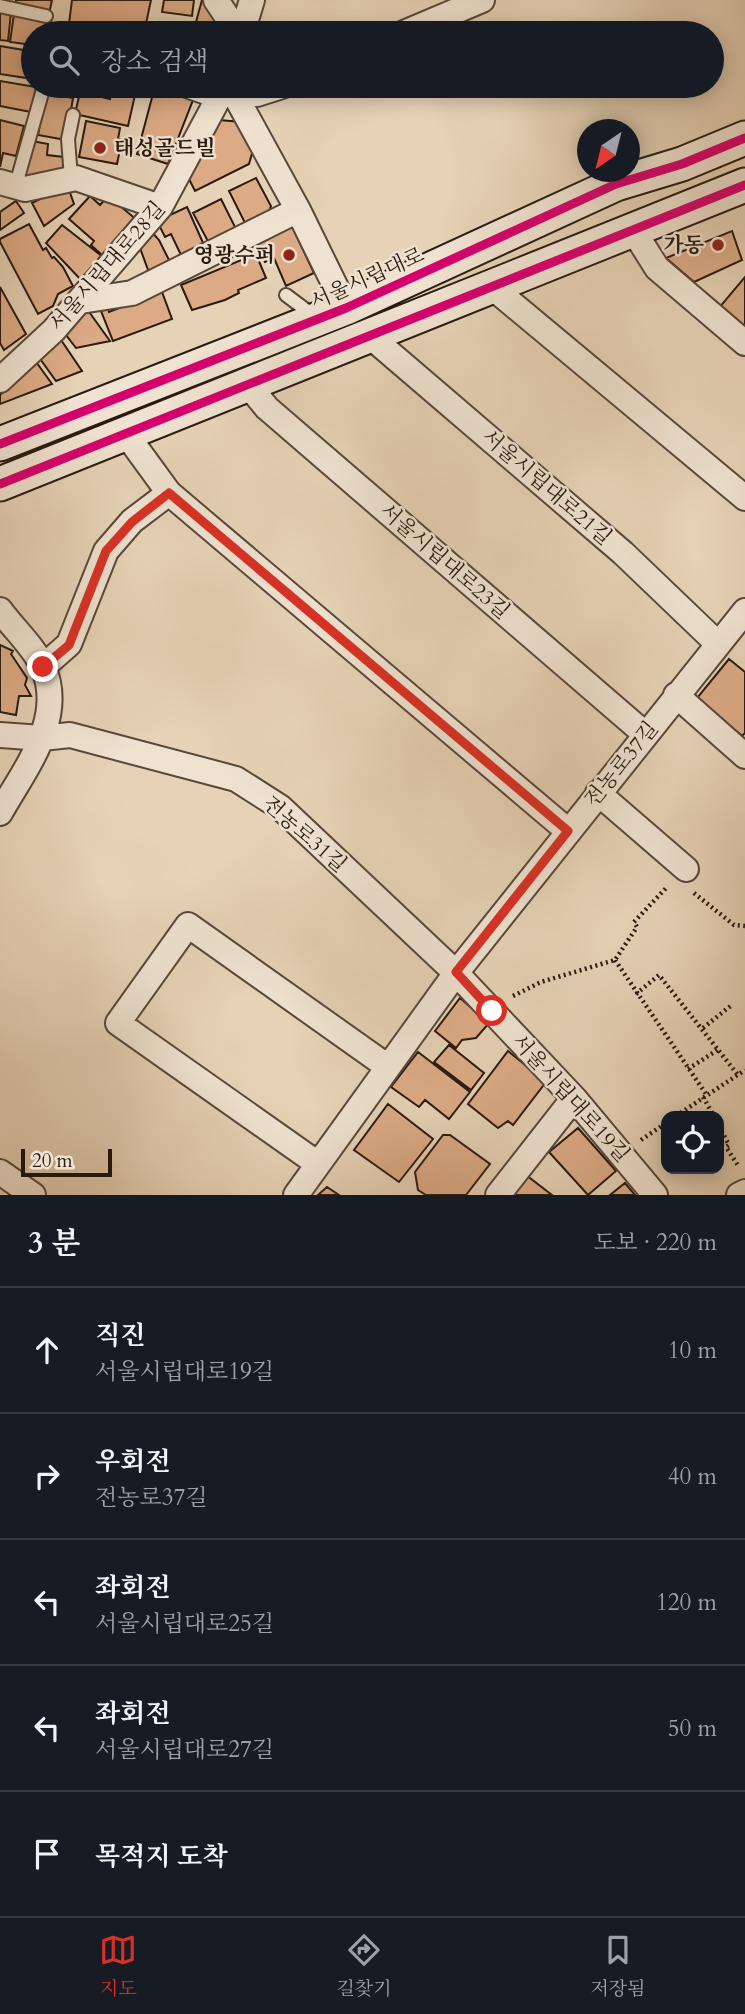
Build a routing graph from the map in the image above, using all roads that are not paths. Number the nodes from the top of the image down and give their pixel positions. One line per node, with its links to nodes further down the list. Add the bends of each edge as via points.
1 (216, 0): 6 (street)
2 (252, 0): 7 (street)
3 (482, 0): 8 (street)
4 (0, 6): 5 (lane)
5 (46, 16)
6 (231, 21)
7 (244, 21)
8 (432, 21)
9 (40, 98): 15 (lane)
10 (222, 98): 17 (street, 서울시립대로28길)
11 (232, 98): 18 (street, 서울시립대로)
12 (73, 115): 14 (lane, via 68,139)
13 (745, 138): 23 (main road, 서울시립대로, via 616,184)
14 (71, 178): 15 (street); 17 (street)
15 (7, 185)
16 (745, 185): 19 (main road)
17 (160, 207): 22 (street, 서울시립대로28길)
18 (298, 210): 22 (street, via 132,293); 23 (street, 서울시립대로)
19 (633, 230): 20 (main road); 25 (street, via 657,268)
20 (492, 287): 24 (main road); 32 (street)
21 (286, 295): 23 (lane, 서울시립대로)
22 (81, 301): 26 (street, 서울시립대로28길)
23 (332, 314): 29 (main road, 서울시립대로)
24 (371, 337): 27 (main road); 35 (street, 서울시립대로21길, via 623,553)
25 (745, 343)
26 (0, 380)
27 (248, 385): 28 (main road); 38 (street, 서울시립대로23길, via 267,408)
28 (127, 434): 30 (main road); 31 (street)
29 (0, 444)
30 (0, 484)
31 (169, 493): 36 (street, via 132,522 106,551 69,645); 44 (street)
32 (745, 498)
33 (0, 610): 36 (street)
34 (745, 611): 35 (street, 전농로37길)
35 (718, 644): 37 (street, 전농로37길)
36 (43, 667): 40 (street, via 51,710)
37 (676, 695): 38 (street, 전농로37길); 41 (street)
38 (645, 734): 42 (street, 전농로37길)
39 (0, 735): 40 (street, 전농로31길)
40 (42, 738): 43 (street); 46 (street, 전농로31길, via 70,734 236,779 280,807)
41 (745, 756)
42 (598, 793): 44 (street, 전농로37길); 45 (street)
43 (0, 813)
44 (568, 831): 46 (street, 전농로37길)
45 (686, 877)
46 (456, 972): 47 (street, 전농로37길); 48 (street, 서울시립대로19길)
47 (388, 1067): 49 (street, 전농로37길); 49 (street, via 188,925 118,1023)
48 (574, 1098): 54 (street); 55 (street, 서울시립대로19길)
49 (318, 1164): 53 (street, 전농로37길)
50 (0, 1172): 52 (street)
51 (745, 1192): 56 (street)
52 (33, 1195)
53 (296, 1195)
54 (498, 1195)
55 (655, 1195)
56 (739, 1195)

